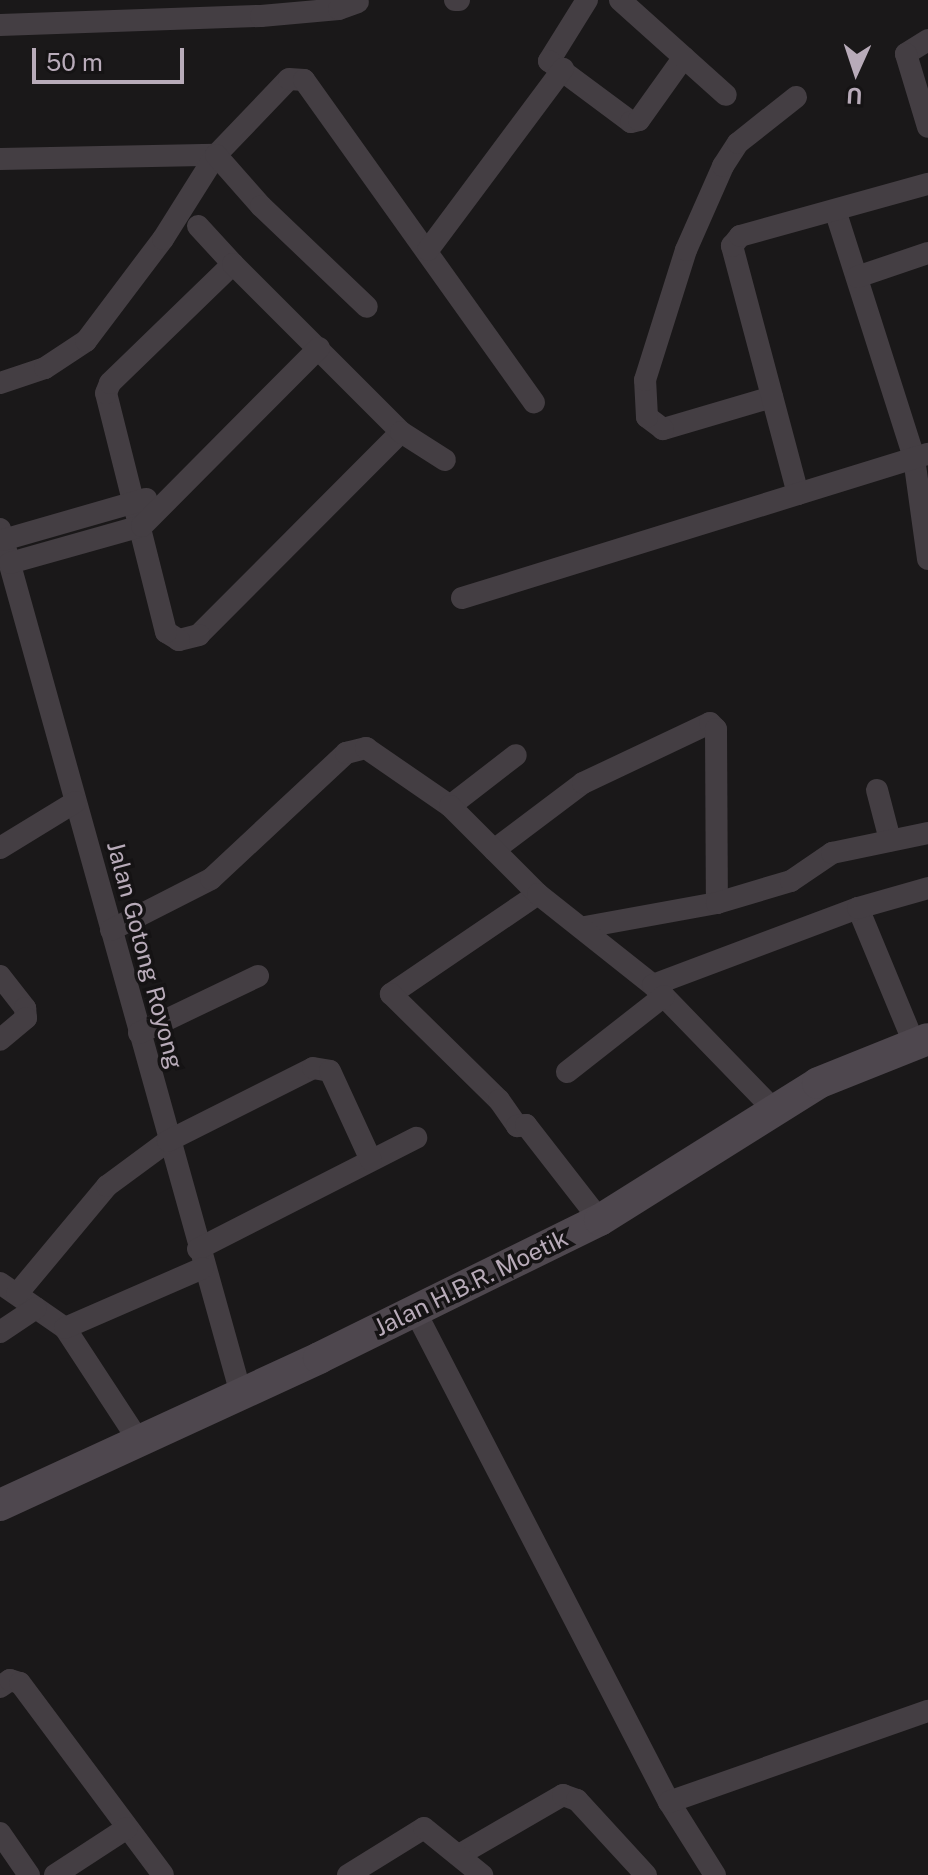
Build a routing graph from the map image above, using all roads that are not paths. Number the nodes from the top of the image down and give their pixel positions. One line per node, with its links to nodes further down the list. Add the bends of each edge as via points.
1 (587, 0): 7 (street, via 549,61)
2 (620, 0): 6 (street)
3 (358, 2): 4 (street, via 339,9 246,17)
4 (0, 25)
5 (928, 40): 10 (street, via 906,54)
6 (684, 57): 7 (street, via 634,122); 8 (street)
7 (563, 69): 16 (street)
8 (726, 95)
9 (796, 97): 23 (street, via 738,143 723,166 686,250 645,380 647,417 663,429)
10 (928, 127)
11 (216, 155): 12 (street); 16 (street, via 289,79 304,80); 20 (street, via 261,206); 22 (street, via 163,239 86,341 45,368)
12 (0, 159)
13 (928, 184): 14 (street)
14 (836, 213): 19 (street); 23 (street, via 740,236 732,246)
15 (198, 226): 18 (street)
16 (428, 250): 24 (street)
17 (928, 253): 19 (street)
18 (233, 264): 21 (street); 30 (street, via 107,388)
19 (857, 277): 26 (street)
20 (367, 307)
21 (319, 348): 25 (street); 28 (street)
22 (0, 383)
23 (772, 397): 29 (street)
24 (534, 402)
25 (401, 432): 27 (street); 31 (street, via 190,639 166,632)
26 (921, 456): 29 (street); 33 (street)
27 (445, 460)
28 (182, 489): 30 (street); 31 (street)
29 (798, 494): 36 (street)
30 (133, 503): 31 (street); 32 (street)
31 (142, 526): 34 (street)
32 (2, 535): 34 (street, Jalan Gotong Royong)
33 (928, 559)
34 (10, 563): 35 (street, Jalan Gotong Royong)
35 (9, 596): 39 (street, Jalan Gotong Royong)
36 (462, 598)
37 (516, 755): 40 (street)
38 (877, 790): 42 (street)
39 (75, 802): 43 (street); 50 (street, Jalan Gotong Royong)
40 (450, 806): 44 (street); 50 (street, via 366,748 356,747 211,879)
41 (928, 833): 42 (street)
42 (890, 840): 47 (street, via 832,853 791,881)
43 (0, 848)
44 (494, 850): 46 (street); 47 (street, via 583,783 710,723 716,729)
45 (928, 888): 48 (street)
46 (538, 894): 49 (street); 62 (street, via 391,994 499,1100 517,1126 526,1125)
47 (717, 903): 49 (street)
48 (858, 908): 53 (street); 56 (street)
49 (585, 927): 53 (street)
50 (111, 930): 54 (street, Jalan Gotong Royong)
51 (0, 976): 55 (street, via 26,1013 23,1024)
52 (258, 976): 54 (street)
53 (659, 990): 57 (street); 58 (street)
54 (139, 1033): 60 (street, Jalan Gotong Royong)
55 (0, 1040)
56 (921, 1041): 58 (street, Jalan H.B.R. Moetik, via 857,1064)
57 (567, 1072)
58 (773, 1109): 62 (street, Jalan H.B.R. Moetik)
59 (416, 1138): 61 (street)
60 (168, 1141): 61 (street, via 324,1066); 63 (street, Jalan Gotong Royong); 64 (street, via 90,1202)
61 (371, 1160): 63 (street)
62 (600, 1220): 66 (street, Jalan H.B.R. Moetik)
63 (200, 1258): 67 (street); 69 (street, Jalan Gotong Royong)
64 (9, 1289): 65 (street)
65 (36, 1308): 67 (street); 68 (street)
66 (415, 1311): 69 (street, Jalan H.B.R. Moetik); 74 (street)
67 (65, 1328): 70 (street)
68 (0, 1332)
69 (241, 1394): 70 (street, Jalan H.B.R. Moetik)
70 (139, 1441): 71 (street, Jalan H.B.R. Moetik)
71 (0, 1505)
72 (0, 1687): 75 (street, via 10,1680 20,1683)
73 (928, 1711): 74 (street)
74 (669, 1802): 84 (street)
75 (127, 1828): 79 (street); 80 (street)
76 (0, 1833): 78 (street)
77 (459, 1855): 81 (street, via 432,1830 421,1828); 82 (street); 83 (street, via 563,1795 577,1800)
78 (29, 1875)
79 (55, 1875)
80 (163, 1875)
81 (348, 1875)
82 (482, 1875)
83 (646, 1875)
84 (715, 1875)

